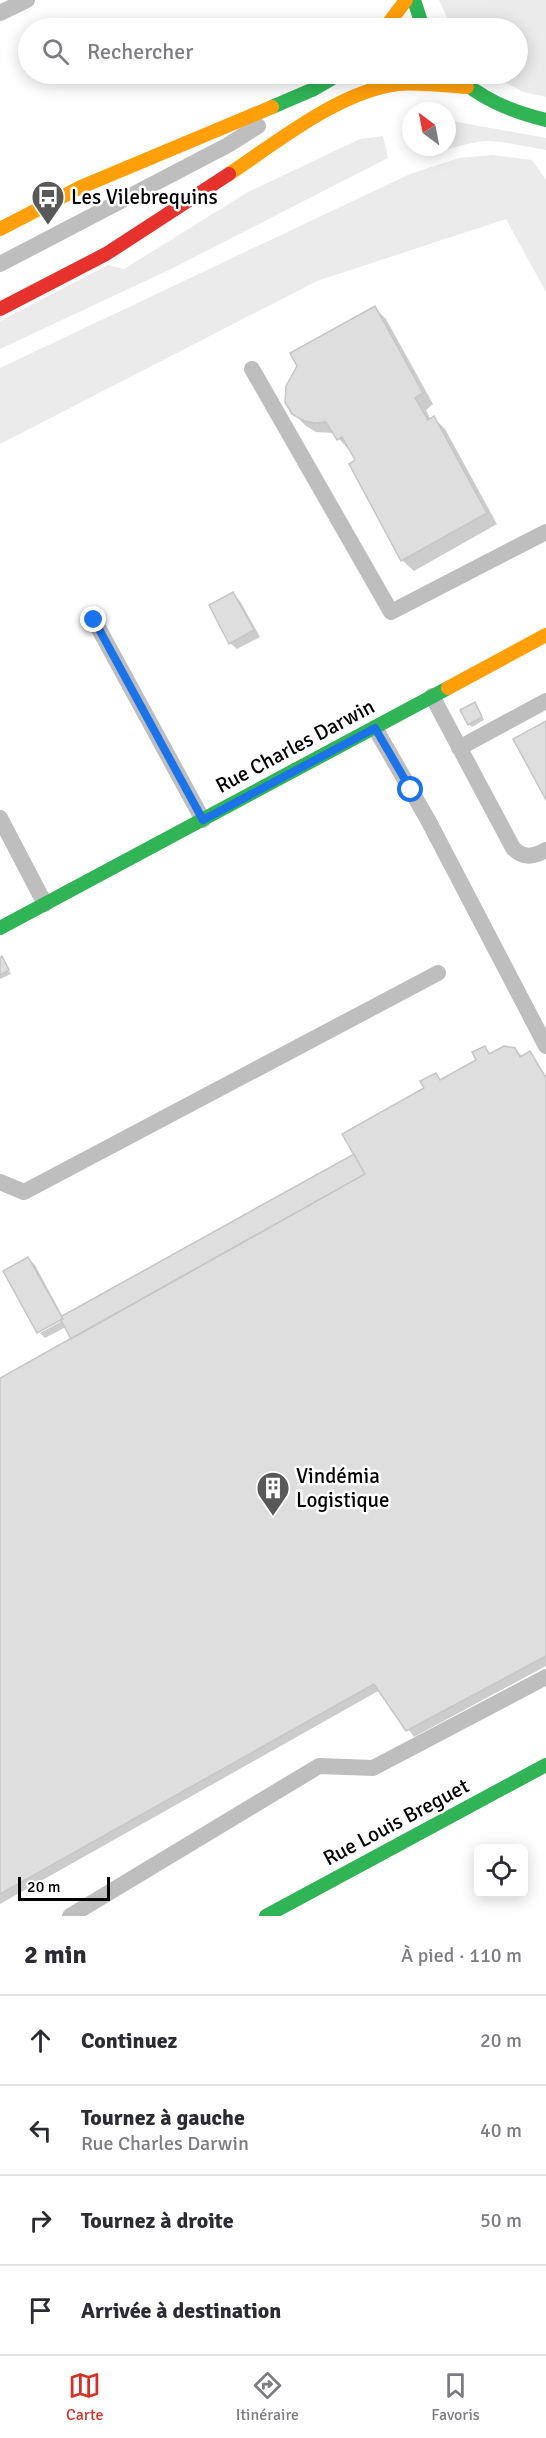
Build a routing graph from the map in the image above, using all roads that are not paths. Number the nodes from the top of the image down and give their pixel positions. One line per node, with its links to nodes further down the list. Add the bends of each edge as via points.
1 (27, 0): 4 (lane)
2 (406, 0): 5 (main road)
3 (414, 0): 6 (main road)
4 (0, 13)
5 (392, 18)
6 (420, 18)
7 (323, 84): 10 (main road)
8 (464, 84): 9 (main road)
9 (467, 87): 11 (main road, via 399,84 363,92); 12 (main road, via 508,111)
10 (314, 89): 13 (lane); 14 (main road, via 81,187)
11 (327, 110): 13 (lane); 16 (main road, via 106,254)
12 (546, 120)
13 (228, 146): 15 (lane)
14 (0, 229)
15 (0, 264)
16 (0, 309)
17 (252, 369): 18 (lane, via 391,612)
18 (546, 532)
19 (94, 620): 26 (lane)
20 (546, 635): 21 (main road, Rue Charles Darwin)
21 (432, 696): 23 (main road, Rue Charles Darwin); 24 (lane)
22 (546, 701): 24 (lane)
23 (375, 728): 26 (main road, Rue Charles Darwin); 31 (lane, via 428,820)
24 (459, 748): 27 (lane, via 513,848 519,855 528,856)
25 (0, 818): 28 (lane)
26 (203, 820): 28 (main road, Rue Charles Darwin)
27 (546, 850)
28 (45, 904): 29 (main road, Rue Charles Darwin)
29 (0, 928)
30 (438, 973): 32 (lane, via 24,1192)
31 (546, 1046)
32 (0, 1182)
33 (546, 1677): 35 (lane, via 373,1768 319,1766)
34 (546, 1765): 36 (main road, Rue Louis Breguet)
35 (70, 1916)
36 (266, 1916)

